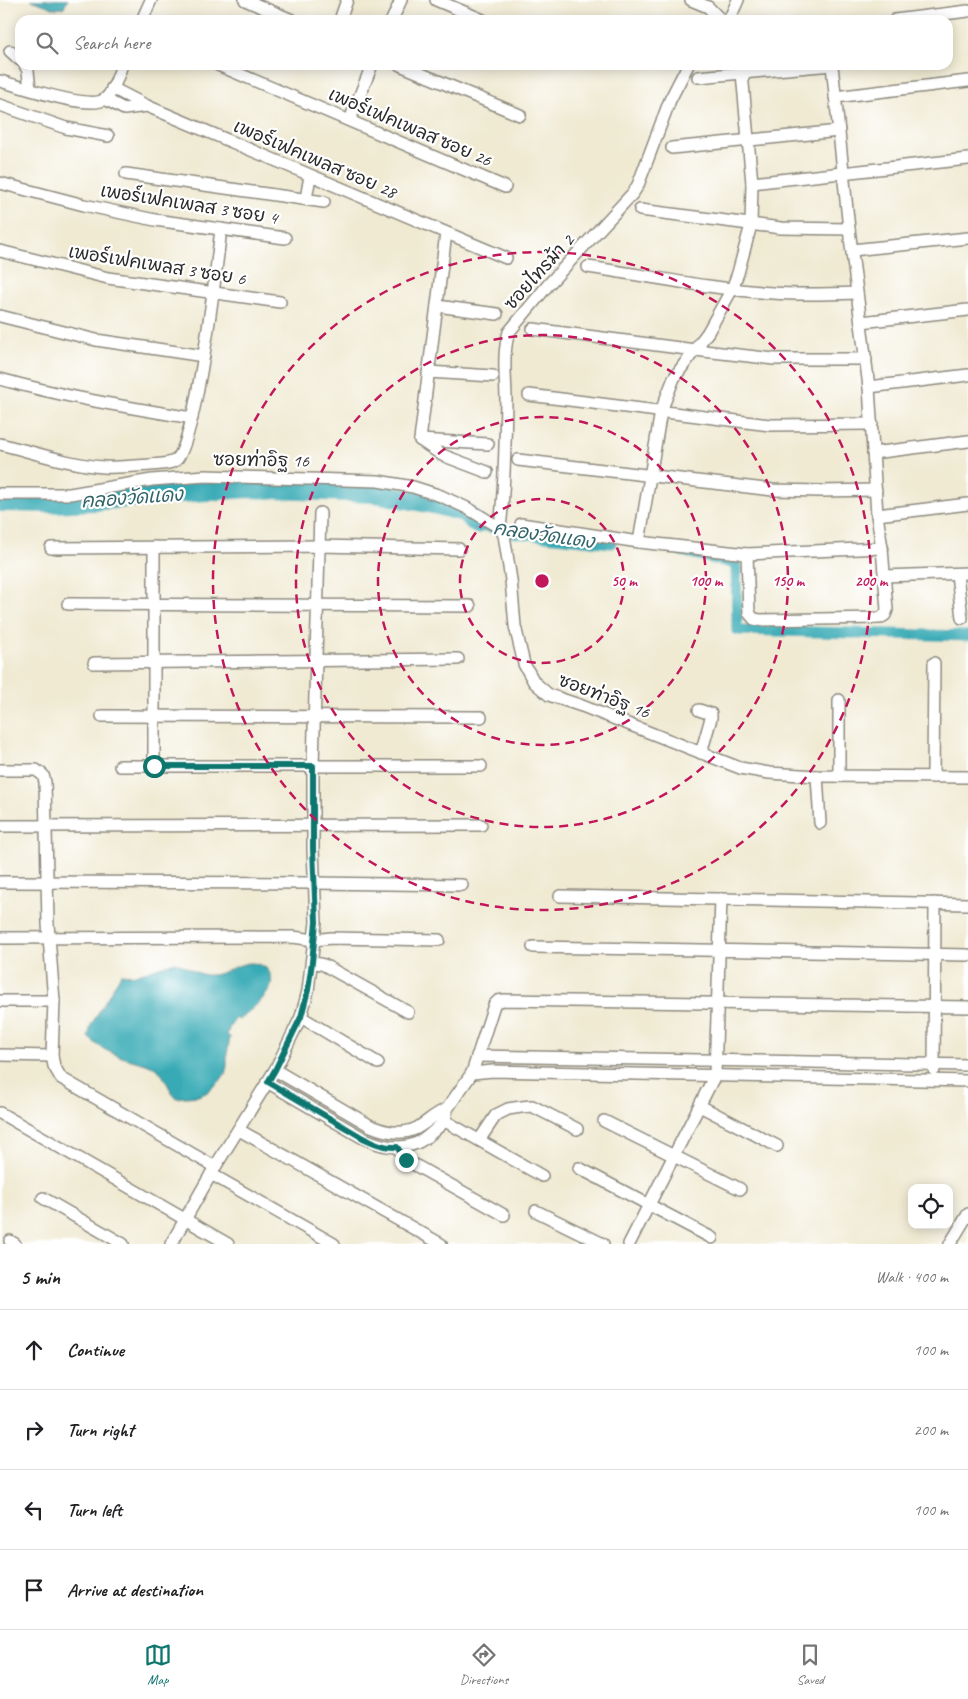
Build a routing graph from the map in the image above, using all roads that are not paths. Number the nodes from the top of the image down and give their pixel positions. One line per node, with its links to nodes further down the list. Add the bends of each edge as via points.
1 (152, 0): 9 (street)
2 (245, 0): 10 (street)
3 (347, 0): 11 (street)
4 (401, 0): 12 (street)
5 (436, 0): 13 (street)
6 (691, 0): 14 (street, via 708,7)
7 (738, 0): 15 (street)
8 (968, 11): 16 (street)
9 (144, 15)
10 (280, 15)
11 (342, 15)
12 (394, 15)
13 (471, 15)
14 (716, 15)
15 (731, 15)
16 (936, 15)
17 (10, 51): 18 (street)
18 (15, 56)
19 (28, 70): 32 (street)
20 (120, 70): 31 (street)
21 (230, 70): 38 (street, เพอร์เฟคเพลส ซอย 26)
22 (370, 70): 38 (street)
23 (412, 70): 37 (street)
24 (685, 70): 99 (street, ซอยไทรม้า 2, via 633,193 509,332 505,356)
25 (776, 70): 27 (street)
26 (832, 70): 33 (street)
27 (742, 73): 28 (street); 41 (street)
28 (698, 77)
29 (0, 81): 32 (street)
30 (968, 81): 33 (street)
31 (112, 88): 34 (street); 36 (street, เพอร์เฟคเพลส ซอย 28)
32 (30, 89): 34 (street, via 85,103)
33 (835, 97): 39 (street)
34 (105, 99): 36 (street, via 124,109)
35 (0, 105): 40 (street, via 66,128)
36 (147, 106): 46 (street, เพอร์เฟคเพลส ซอย 28)
37 (520, 115)
38 (350, 120): 49 (street, เพอร์เฟคเพลส ซอย 26)
39 (839, 131): 41 (street); 44 (street)
40 (108, 136)
41 (748, 140): 42 (street); 48 (street)
42 (672, 148)
43 (968, 159): 44 (street)
44 (843, 173): 48 (street); 55 (street)
45 (126, 174): 50 (street)
46 (310, 176): 50 (street); 56 (street, เพอร์เฟคเพลส ซอย 28)
47 (0, 183): 54 (street, เพอร์เฟคเพลส 3 ซอย 4, via 132,216)
48 (752, 183): 53 (street)
49 (505, 187)
50 (306, 199): 51 (street)
51 (324, 202)
52 (640, 210): 53 (street)
53 (752, 225): 55 (street); 63 (street)
54 (221, 229): 57 (street, เพอร์เฟคเพลส 3 ซอย 4); 64 (street)
55 (849, 229): 59 (street)
56 (446, 233): 61 (street, เพอร์เฟคเพลส ซอย 28); 67 (street)
57 (285, 238)
58 (968, 238): 59 (street)
59 (852, 250): 65 (street)
60 (0, 251): 64 (street, เพอร์เฟคเพลส 3 ซอย 6, via 108,278)
61 (506, 258)
62 (588, 267): 63 (street)
63 (732, 289): 65 (street, via 796,294); 73 (street)
64 (213, 293): 66 (street, เพอร์เฟคเพลส 3 ซอย 6); 74 (street)
65 (857, 293): 71 (street)
66 (280, 302)
67 (437, 306): 69 (street); 76 (street)
68 (968, 310): 71 (street)
69 (497, 314)
70 (0, 316): 74 (street, via 96,340)
71 (861, 322): 75 (street)
72 (533, 329): 73 (street)
73 (695, 350): 75 (street, via 796,360); 82 (street, via 674,378)
74 (204, 356): 83 (street)
75 (866, 359): 80 (street)
76 (428, 372): 78 (street); 85 (street)
77 (968, 375): 80 (street)
78 (493, 376)
79 (0, 379): 83 (street, via 103,404)
80 (869, 387): 84 (street)
81 (529, 395): 82 (street)
82 (660, 411): 84 (street, via 770,425); 92 (street)
83 (192, 418): 87 (street, via 185,445 176,460 156,464 89,466)
84 (872, 424): 89 (street)
85 (420, 440): 88 (street); 91 (street, via 442,455)
86 (968, 441): 89 (street)
87 (0, 444)
88 (488, 444)
89 (873, 453): 93 (street)
90 (518, 460): 92 (street)
91 (487, 472)
92 (650, 476): 93 (street, via 773,490); 100 (street)
93 (876, 490): 97 (street)
94 (0, 494): 99 (street, ซอยท่าอิฐ 16, via 70,494 152,480 205,476 378,481 441,496)
95 (968, 504): 97 (street)
96 (320, 513): 101 (street)
97 (877, 515): 104 (street)
98 (521, 524): 100 (street)
99 (500, 528): 125 (street, ซอยท่าอิฐ 16, via 511,580 515,626 524,664 534,682 548,695)
100 (639, 542): 106 (street)
101 (319, 546): 103 (street); 105 (street); 111 (street)
102 (51, 548): 103 (street)
103 (154, 548): 110 (street)
104 (882, 548): 106 (street); 108 (street)
105 (459, 550)
106 (747, 554): 108 (street, via 749,613 760,620 880,618 887,610)
107 (963, 573): 108 (street); 113 (street)
108 (884, 576)
109 (68, 604): 110 (street)
110 (154, 604): 111 (street); 116 (street)
111 (317, 605): 112 (street); 115 (street)
112 (470, 606)
113 (962, 618)
114 (458, 659): 115 (street)
115 (316, 661): 116 (street); 123 (street)
116 (154, 662): 117 (street); 122 (street)
117 (94, 663)
118 (934, 663): 133 (street)
119 (839, 700): 132 (street)
120 (699, 710): 125 (street, via 711,714)
121 (102, 716): 122 (street)
122 (154, 716): 123 (street); 127 (street)
123 (314, 717): 124 (street); 128 (street)
124 (481, 717)
125 (701, 753): 131 (street, ซอยท่าอิฐ 16, via 740,768)
126 (120, 766): 127 (street)
127 (154, 766): 128 (street)
128 (313, 766): 129 (street); 136 (street)
129 (481, 766)
130 (0, 770): 139 (street, via 36,770 43,775)
131 (817, 776): 132 (street, ซอยท่าอิฐ 16); 135 (street)
132 (839, 776): 133 (street, ซอยท่าอิฐ 16)
133 (932, 776): 134 (street, ซอยท่าอิฐ 16)
134 (968, 777)
135 (820, 823)
136 (313, 825): 137 (street); 139 (street); 142 (street)
137 (481, 825)
138 (0, 826): 139 (street)
139 (47, 826): 141 (street)
140 (0, 882): 141 (street)
141 (47, 882): 142 (street); 149 (street)
142 (314, 883): 143 (street); 150 (street)
143 (462, 885)
144 (560, 896): 145 (street)
145 (721, 899): 146 (street); 153 (street)
146 (934, 903): 147 (street); 154 (street)
147 (968, 904)
148 (0, 938): 149 (street)
149 (49, 938): 150 (street, via 293,936); 158 (street)
150 (314, 940): 151 (street); 156 (street)
151 (439, 940)
152 (533, 947): 153 (street)
153 (720, 950): 154 (street); 159 (street)
154 (934, 954): 155 (street); 160 (street)
155 (968, 955)
156 (312, 962): 162 (street, via 324,965); 163 (street)
157 (0, 1001): 158 (street)
158 (54, 1001): 165 (street)
159 (719, 1002): 160 (street); 166 (street, via 498,1001); 168 (street)
160 (934, 1006): 161 (street); 170 (street)
161 (968, 1007)
162 (408, 1012)
163 (301, 1017): 169 (street); 172 (street)
164 (0, 1055): 165 (street)
165 (52, 1056): 190 (street, via 61,1078)
166 (477, 1056): 167 (street); 174 (street)
167 (564, 1058): 168 (street); 173 (street)
168 (717, 1061): 170 (street); 175 (street)
169 (378, 1063)
170 (934, 1064): 171 (street); 176 (street)
171 (968, 1065)
172 (275, 1070): 178 (street); 181 (street, via 382,1131 405,1132)
173 (565, 1072): 174 (street); 175 (street)
174 (472, 1073): 181 (street)
175 (716, 1075): 176 (street); 179 (street)
176 (934, 1079): 177 (street)
177 (968, 1081)
178 (268, 1082): 184 (street); 187 (street, via 363,1138)
179 (700, 1106): 186 (street); 188 (street)
180 (0, 1113): 198 (street)
181 (443, 1115): 185 (street); 187 (street, via 422,1141)
182 (604, 1122): 188 (street)
183 (577, 1128): 185 (street, via 532,1106 521,1106 496,1115)
184 (239, 1130): 190 (street); 204 (street)
185 (480, 1140): 191 (street)
186 (777, 1146)
187 (397, 1147): 197 (street, via 406,1160)
188 (674, 1156): 192 (street); 194 (street)
189 (579, 1168): 194 (street)
190 (213, 1170): 198 (street); 203 (street)
191 (542, 1176)
192 (740, 1189)
193 (43, 1198): 200 (street)
194 (649, 1205): 199 (street); 206 (street)
195 (536, 1211): 205 (street)
196 (968, 1214): 207 (street)
197 (504, 1215)
198 (184, 1219): 201 (street); 202 (street)
199 (712, 1238)
200 (123, 1244)
201 (171, 1244)
202 (228, 1244)
203 (334, 1244)
204 (441, 1244)
205 (603, 1244)
206 (630, 1244)
207 (950, 1244)

